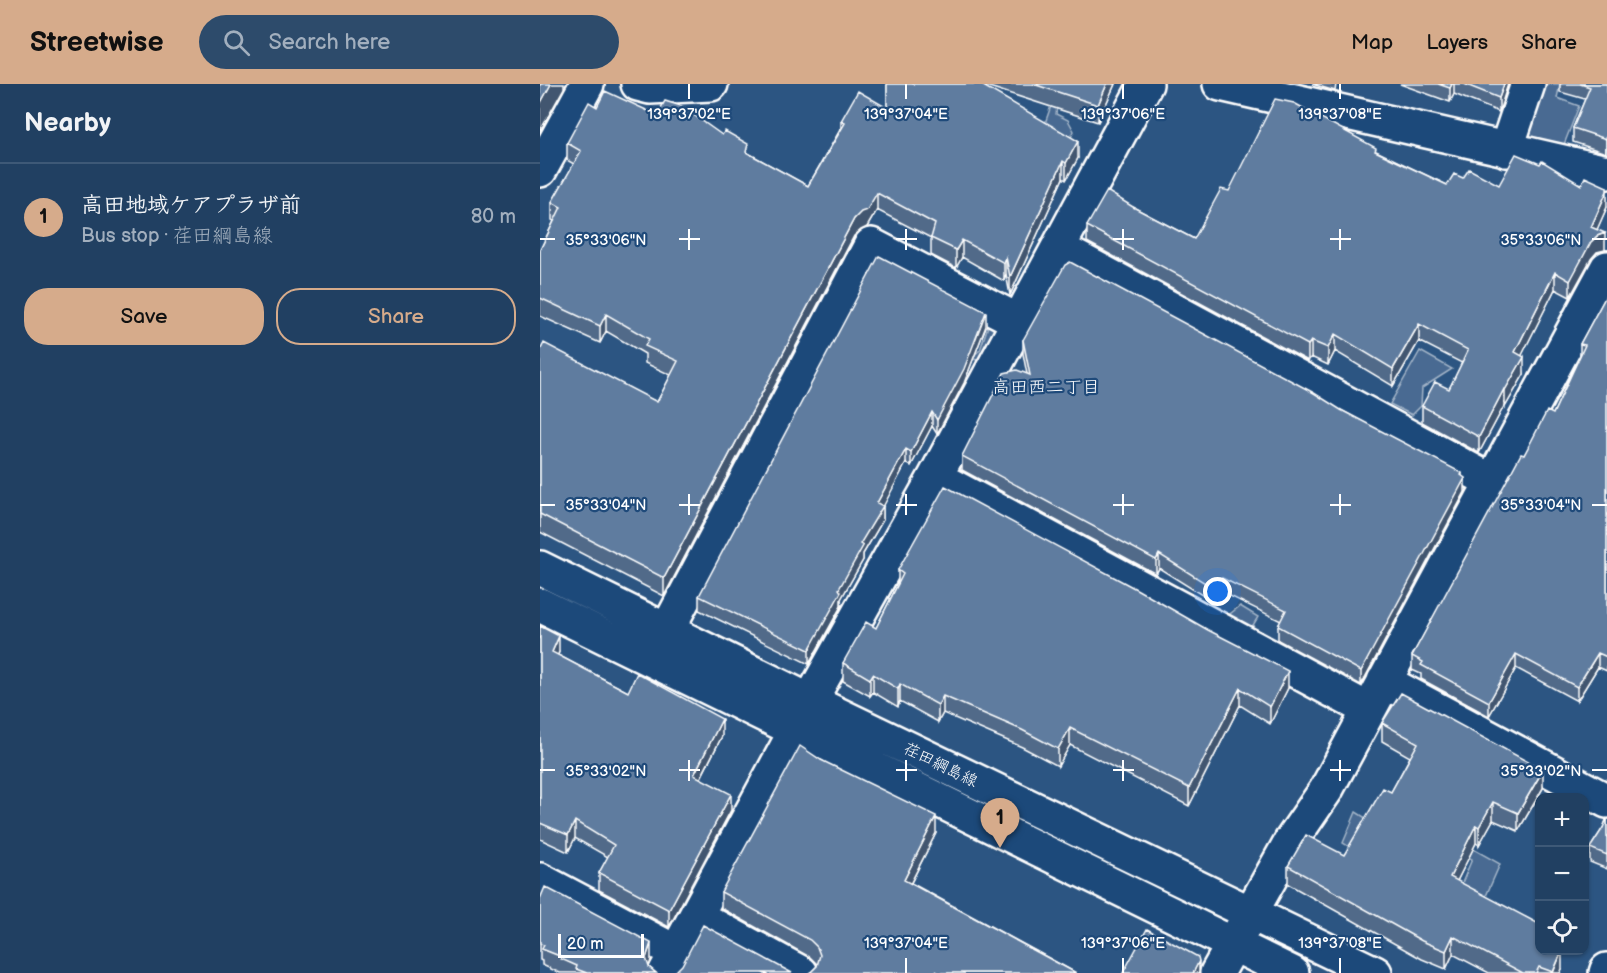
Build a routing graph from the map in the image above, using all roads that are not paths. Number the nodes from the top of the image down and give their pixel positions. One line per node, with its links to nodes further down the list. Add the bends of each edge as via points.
1 (587, 84): 8 (street)
2 (638, 84): 3 (street)
3 (711, 84)
4 (1146, 84): 10 (street)
5 (1220, 84): 7 (street)
6 (1528, 84): 7 (street)
7 (1506, 150): 9 (street)
8 (540, 170)
9 (1607, 172)
10 (1058, 248): 12 (street); 14 (street)
11 (1606, 271): 14 (street)
12 (1018, 321): 13 (street); 17 (street, via 871,245)
13 (935, 477): 19 (street); 20 (street)
14 (1493, 482): 18 (street)
15 (540, 568): 17 (street, 荏田綱島線)
16 (541, 607): 20 (street, 荏田綱島線)
17 (666, 632): 20 (street, 荏田綱島線)
18 (1384, 681): 19 (street); 21 (street)
19 (1369, 710): 23 (street, via 1326,790)
20 (803, 716): 23 (street, 荏田綱島線); 24 (street); 25 (street, 荏田綱島線)
21 (1607, 801)
22 (540, 880): 26 (street)
23 (1250, 913): 25 (street); 30 (street, 荏田綱島線)
24 (696, 916): 26 (street); 27 (street)
25 (1233, 944): 28 (street); 29 (street, 荏田綱島線)
26 (675, 965)
27 (801, 973)
28 (1217, 973)
29 (1292, 973)
30 (1375, 973)

